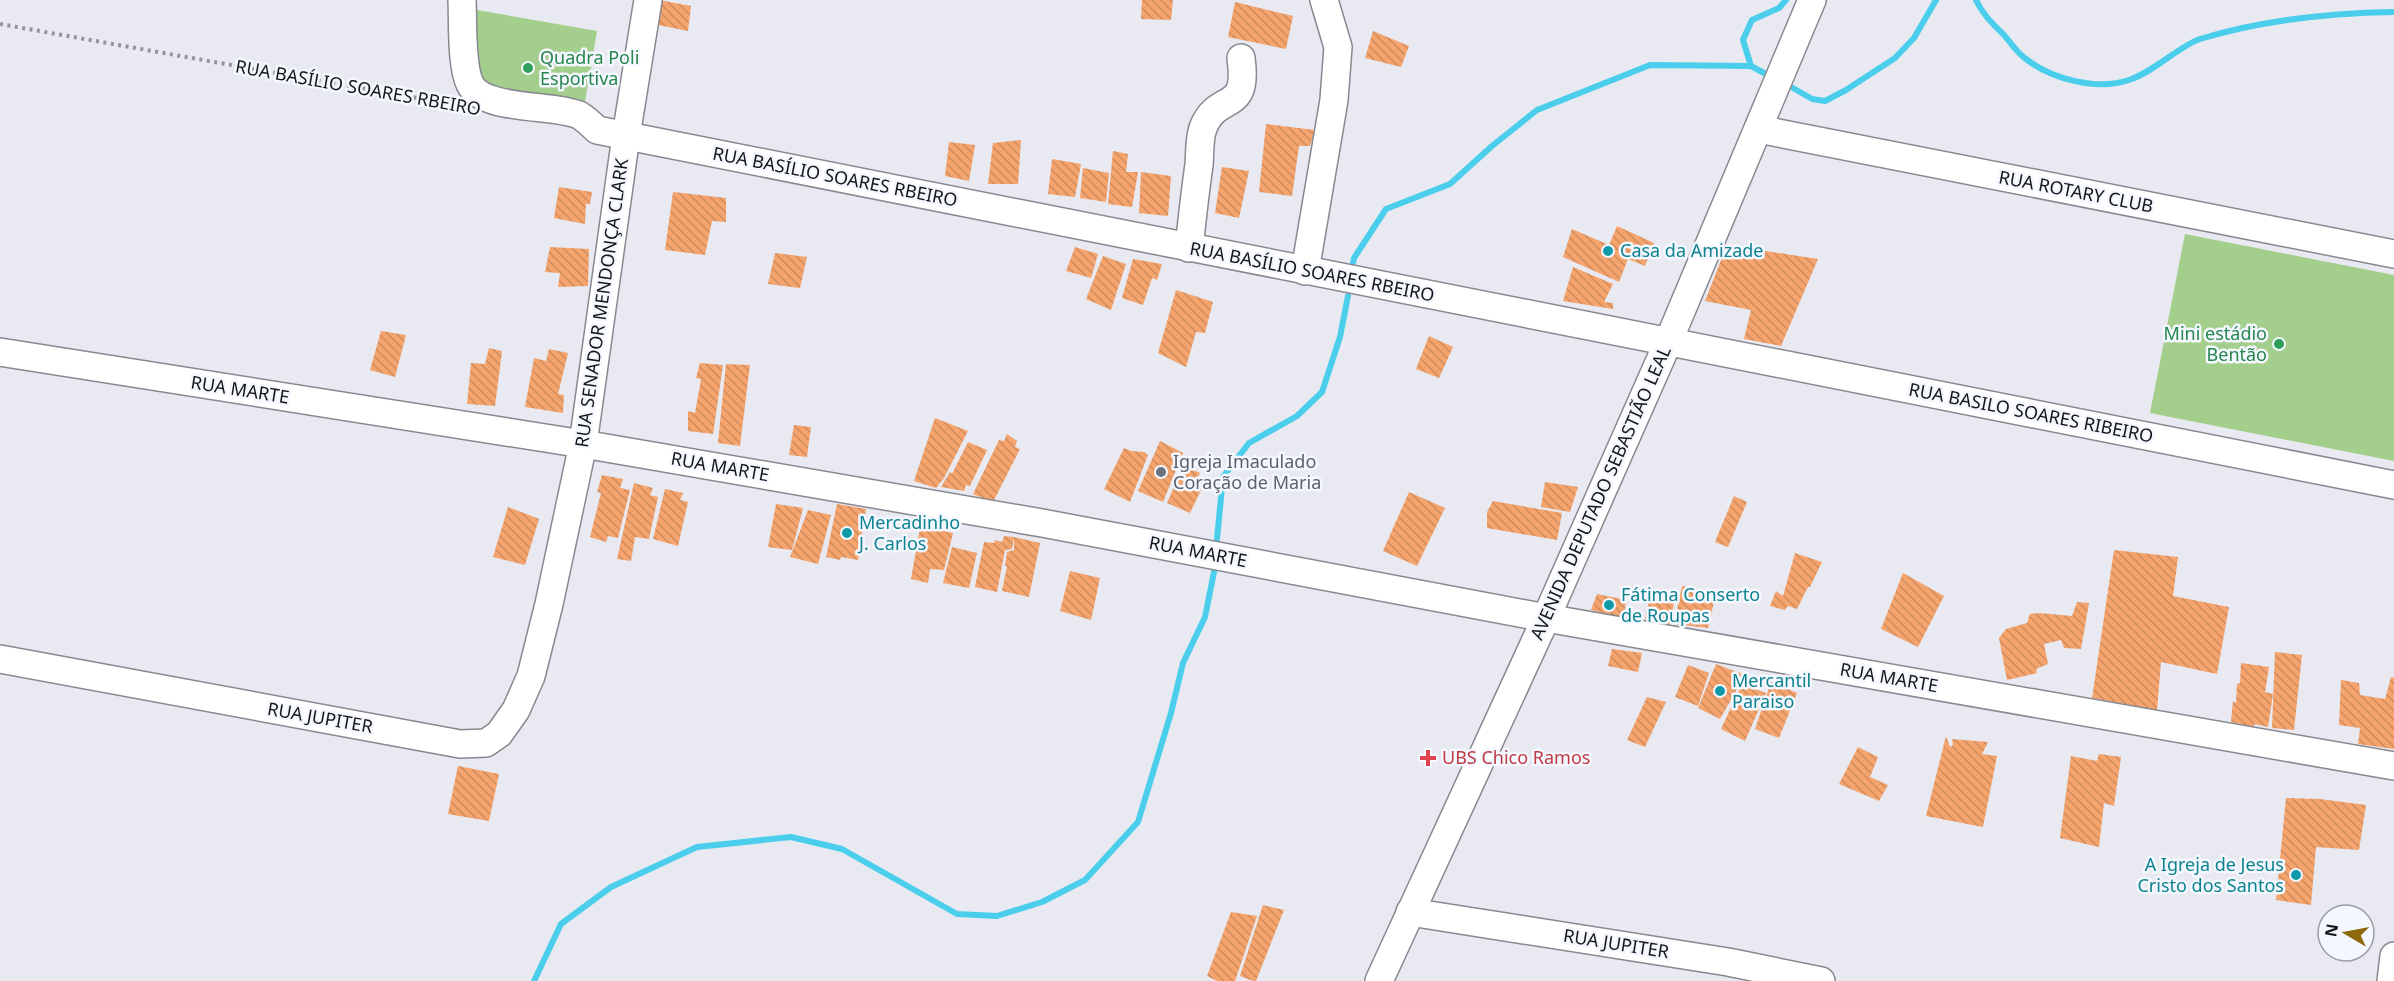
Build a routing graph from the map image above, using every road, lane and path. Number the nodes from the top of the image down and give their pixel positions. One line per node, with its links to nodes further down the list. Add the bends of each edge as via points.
1 (462, 0): 9 (street, RUA BASÍLIO SOARES RBEIRO, via 465,56 469,82 475,91 515,105 576,114 597,130)
2 (648, 0): 9 (street, RUA SENADOR MENDONÇA CLARK)
3 (1324, 0): 12 (street, via 1338,47 1334,100)
4 (1812, 0): 8 (street, AVENIDA DEPUTADO SEBASTIÃO LEAL)
5 (0, 24): 7 (path, RUA BASÍLIO SOARES RBEIRO)
6 (1241, 58): 10 (street, via 1244,77 1237,98 1213,111 1203,129)
7 (468, 107)
8 (1758, 129): 11 (street, RUA ROTARY CLUB); 13 (street, AVENIDA DEPUTADO SEBASTIÃO LEAL)
9 (626, 136): 10 (street, RUA BASÍLIO SOARES RBEIRO); 15 (street, RUA SENADOR MENDONÇA CLARK)
10 (1189, 248): 12 (street, RUA BASÍLIO SOARES RBEIRO)
11 (2394, 254)
12 (1305, 271): 13 (street, RUA BASÍLIO SOARES RBEIRO)
13 (1669, 340): 16 (street, RUA BASILO SOARES RIBEIRO); 18 (street, AVENIDA DEPUTADO SEBASTIÃO LEAL)
14 (0, 352): 15 (street, RUA MARTE)
15 (583, 444): 17 (street, RUA SENADOR MENDONÇA CLARK); 18 (street, RUA MARTE, via 1042,523)
16 (2394, 485)
17 (549, 604): 19 (street, RUA JUPITER, via 531,676 516,710 499,734 486,743 460,744)
18 (1546, 618): 20 (street, RUA MARTE); 21 (street, AVENIDA DEPUTADO SEBASTIÃO LEAL)
19 (0, 659)
20 (2394, 766)
21 (1410, 912): 23 (street, RUA JUPITER); 24 (street, AVENIDA DEPUTADO SEBASTIÃO LEAL)
22 (2394, 956): 26 (street)
23 (1723, 971): 25 (street, RUA JUPITER)
24 (1379, 981)
25 (1821, 981)
26 (2391, 981)

